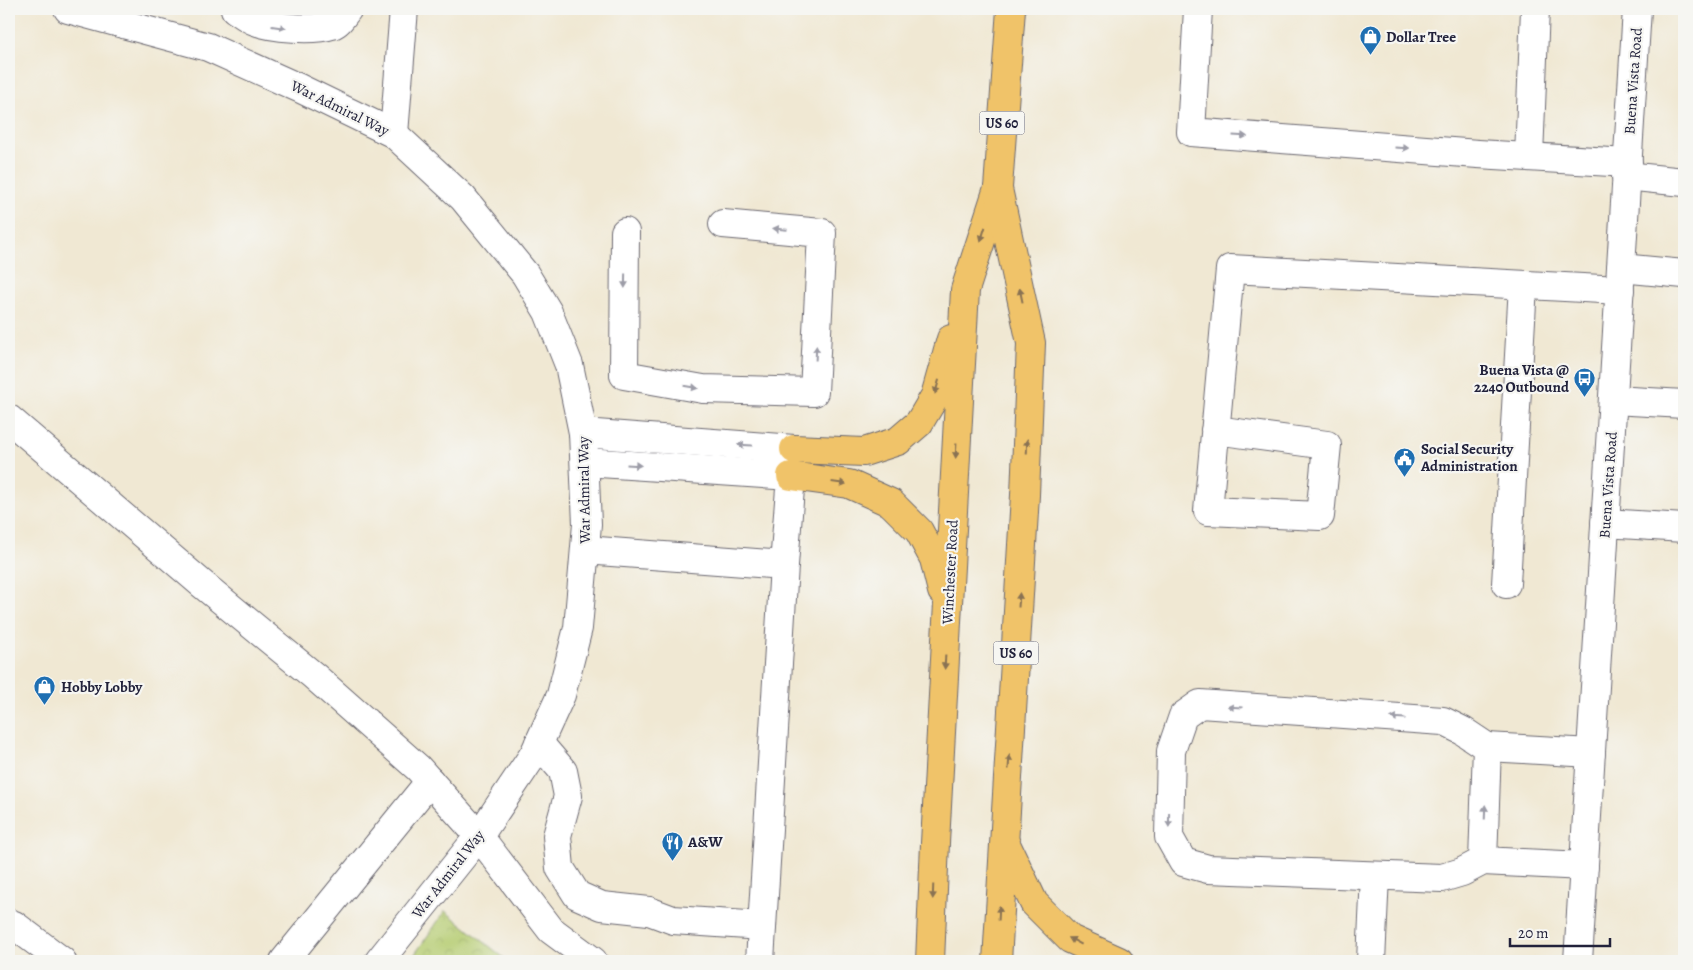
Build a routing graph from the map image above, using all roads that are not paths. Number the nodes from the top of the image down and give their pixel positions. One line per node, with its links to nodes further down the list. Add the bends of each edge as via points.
1 (68, 9): 9 (street, War Admiral Way, via 208,47)
2 (235, 9): 3 (street, one-way to 3, via 254,21 280,28 333,25)
3 (348, 9)
4 (404, 9): 9 (street)
5 (1011, 9): 13 (highway, Winchester Road / US 60)
6 (1198, 9): 10 (street, one-way to 10, via 1191,132)
7 (1535, 9): 10 (street)
8 (1637, 9): 11 (street, Buena Vista Road)
9 (394, 134): 24 (street, War Admiral Way, via 463,198 526,274 548,312 569,365)
10 (1529, 156): 11 (street)
11 (1627, 170): 12 (street); 17 (street, Buena Vista Road)
12 (1684, 182)
13 (998, 188): 19 (highway, Winchester Road / US 60, one-way to 19); 39 (highway, Winchester Road / US 60, one-way to 13, via 1025,495 1031,343)
14 (723, 224): 15 (street, one-way to 14, via 624,375 703,389 814,392 822,233)
15 (625, 232)
16 (1684, 274): 17 (street)
17 (1620, 279): 18 (street); 20 (street, Buena Vista Road)
18 (1523, 285): 23 (street, via 1230,269); 32 (street)
19 (965, 290): 25 (highway, one-way to 25, via 935,396 919,423 898,441 864,452); 33 (highway, Winchester Road / US 60, one-way to 33)
20 (1613, 400): 21 (street); 28 (street, Buena Vista Road)
21 (1684, 404)
22 (9, 419): 37 (street, via 314,676)
23 (1215, 430): 23 (street, via 1208,511 1320,516 1327,445)
24 (583, 433): 25 (street, one-way to 24); 26 (street, War Admiral Way)
25 (794, 448)
26 (586, 462): 27 (street, one-way to 27); 30 (street, War Admiral Way)
27 (791, 476): 31 (street); 33 (highway, one-way to 33, via 849,484 890,503 919,531 934,559)
28 (1605, 523): 29 (street); 36 (street, Buena Vista Road)
29 (1684, 528)
30 (585, 550): 31 (street); 34 (street, War Admiral Way, via 578,628 561,696)
31 (784, 565): 44 (street)
32 (1506, 584)
33 (948, 614): 50 (highway, Winchester Road / US 60, one-way to 50)
34 (538, 743): 38 (street, War Admiral Way); 44 (street, via 563,772 568,796 557,836 560,868 577,895 602,906 649,911 673,920)
35 (1487, 747): 36 (street); 40 (street, one-way to 35); 42 (street, one-way to 42, via 1443,721 1200,704 1183,716 1170,751 1169,836 1183,862 1208,870)
36 (1591, 753): 41 (street, Buena Vista Road)
37 (430, 781): 38 (street); 46 (street)
38 (480, 836): 47 (street, War Admiral Way); 48 (street, via 551,930)
39 (1003, 838): 51 (highway, Winchester Road / US 60, one-way to 39); 52 (highway, one-way to 39, via 1070,939 1034,903)
40 (1483, 861): 41 (street); 42 (street, via 1442,878)
41 (1584, 866): 54 (street, Buena Vista Road)
42 (1374, 876): 53 (street)
43 (9, 922): 45 (street)
44 (762, 926): 49 (street)
45 (62, 961)
46 (284, 961)
47 (379, 961)
48 (593, 961)
49 (760, 961)
50 (930, 961)
51 (997, 961)
52 (1119, 961)
53 (1371, 961)
54 (1578, 961)

